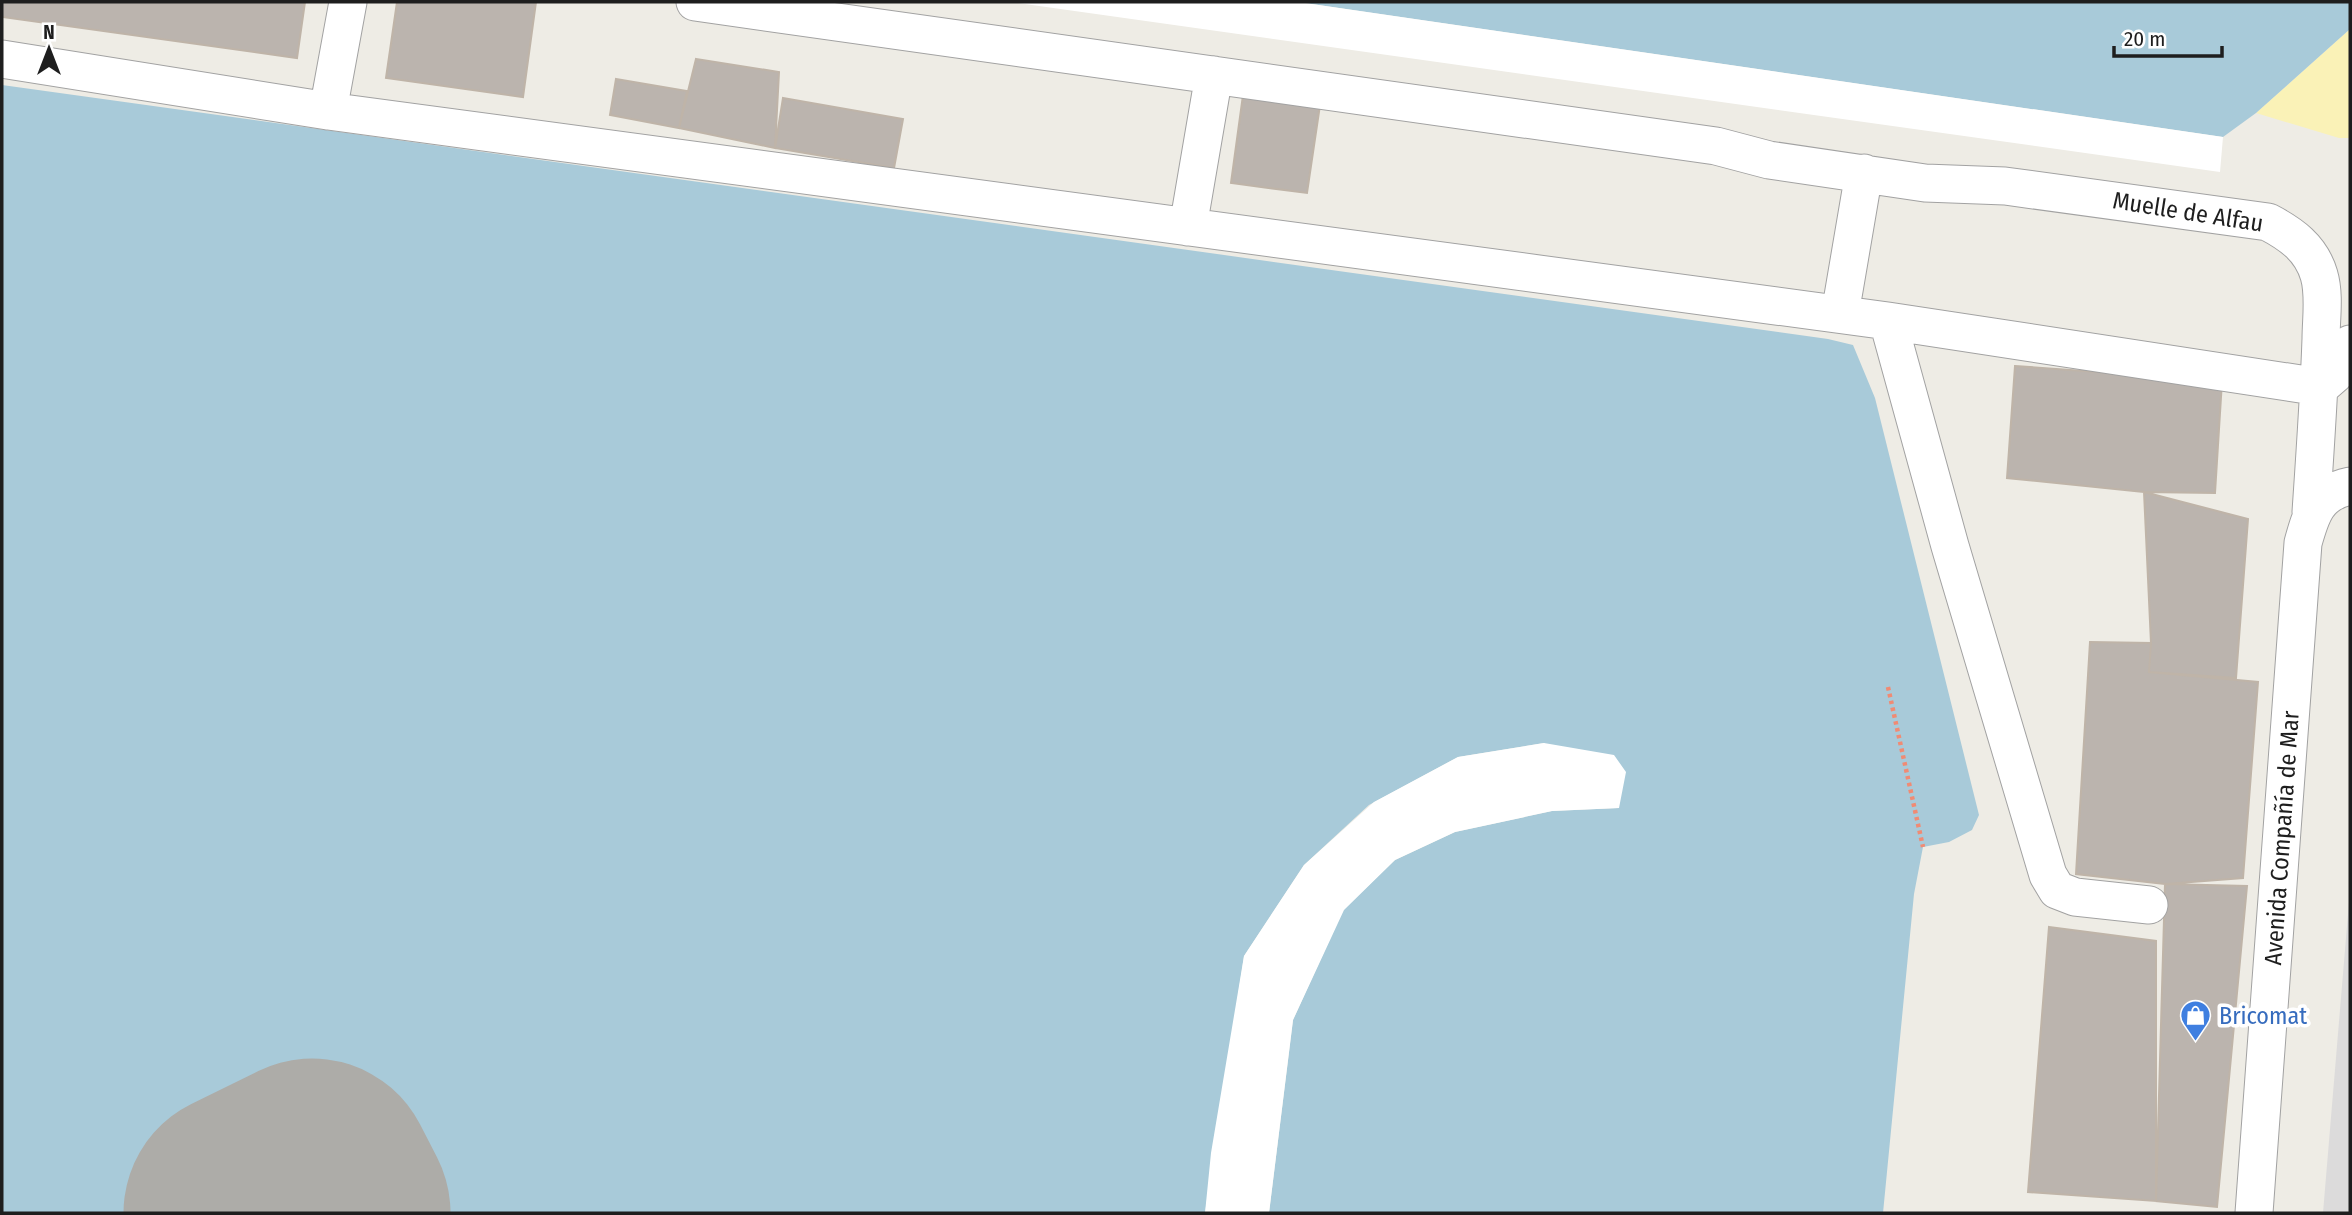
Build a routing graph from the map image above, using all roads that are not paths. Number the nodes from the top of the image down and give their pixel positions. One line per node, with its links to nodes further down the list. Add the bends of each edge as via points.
1 (348, 2): 5 (street)
2 (695, 2): 4 (street)
3 (2, 60): 5 (street)
4 (1214, 75): 6 (street); 9 (street)
5 (328, 111): 9 (street)
6 (1716, 146): 7 (street, via 1769,160); 8 (street, via 1769,144 1861,155 1967,173)
7 (1864, 173): 8 (street, via 1925,183); 10 (street)
8 (2005, 186): 13 (street, Muelle de Alfau, via 2268,222 2291,234 2308,252 2319,275)
9 (1188, 227): 10 (street)
10 (1840, 314): 11 (street)
11 (1888, 321): 13 (street); 16 (street, via 2048,875 2057,890 2075,897)
12 (2350, 344): 13 (street, via 2335,374)
13 (2319, 387): 15 (street, Muelle de Alfau)
14 (2350, 486): 15 (street, via 2334,489)
15 (2311, 512): 17 (street, Avenida Compañía de Mar, via 2303,543)
16 (2149, 905)
17 (2254, 1213)

